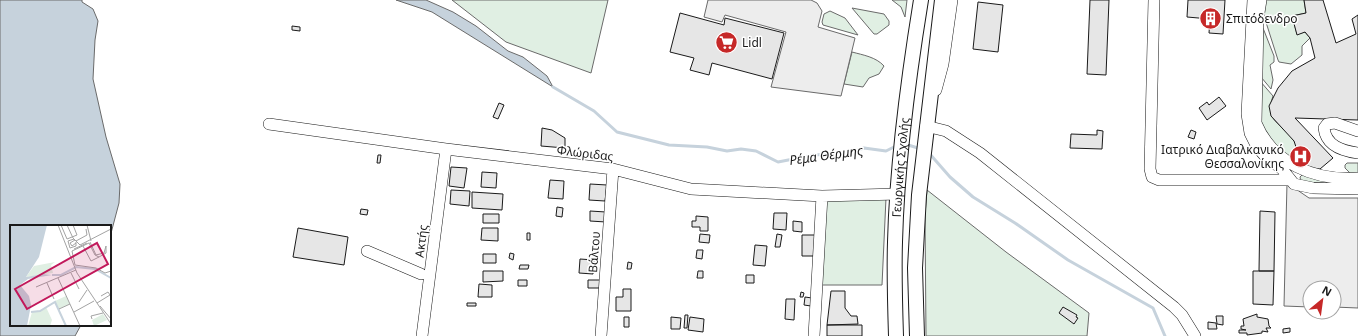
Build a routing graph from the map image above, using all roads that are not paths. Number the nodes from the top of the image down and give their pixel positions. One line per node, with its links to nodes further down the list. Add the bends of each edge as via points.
1 (921, 0): 16 (main road, Γεωργικής Σχολής, via 903,127)
2 (942, 0): 8 (main road, Γεωργικής Σχολής)
3 (952, 0): 8 (street, via 943,64)
4 (1154, 0): 14 (street, via 1150,169 1152,177 1159,180)
5 (1253, 0): 14 (street, via 1248,124 1257,147 1282,169)
6 (1261, 0): 13 (street, via 1258,19 1256,123 1261,135 1278,155 1308,172 1326,177)
7 (269, 124): 10 (street, Φλώριδας)
8 (926, 130): 24 (main road, Γεωργικής Σχολής, via 920,180 916,268); 25 (street, via 946,131 996,165 1174,307)
9 (1358, 131): 11 (street, via 1335,123 1327,124 1324,128 1324,134 1330,143 1348,152)
10 (446, 149): 12 (street, Φλώριδας); 20 (street, Ακτής)
11 (1358, 153)
12 (613, 169): 17 (street, Φλώριδας, via 692,189); 21 (street, Βάλτου)
13 (1358, 178)
14 (1290, 180): 15 (street, via 1303,187)
15 (1358, 189)
16 (898, 194): 17 (street, Φλώριδας); 23 (main road, Γεωργικής Σχολής, via 895,243)
17 (822, 196): 22 (street)
18 (367, 251): 19 (street)
19 (421, 274)
20 (422, 336)
21 (601, 336)
22 (814, 336)
23 (896, 336)
24 (917, 336)
25 (1195, 336)

